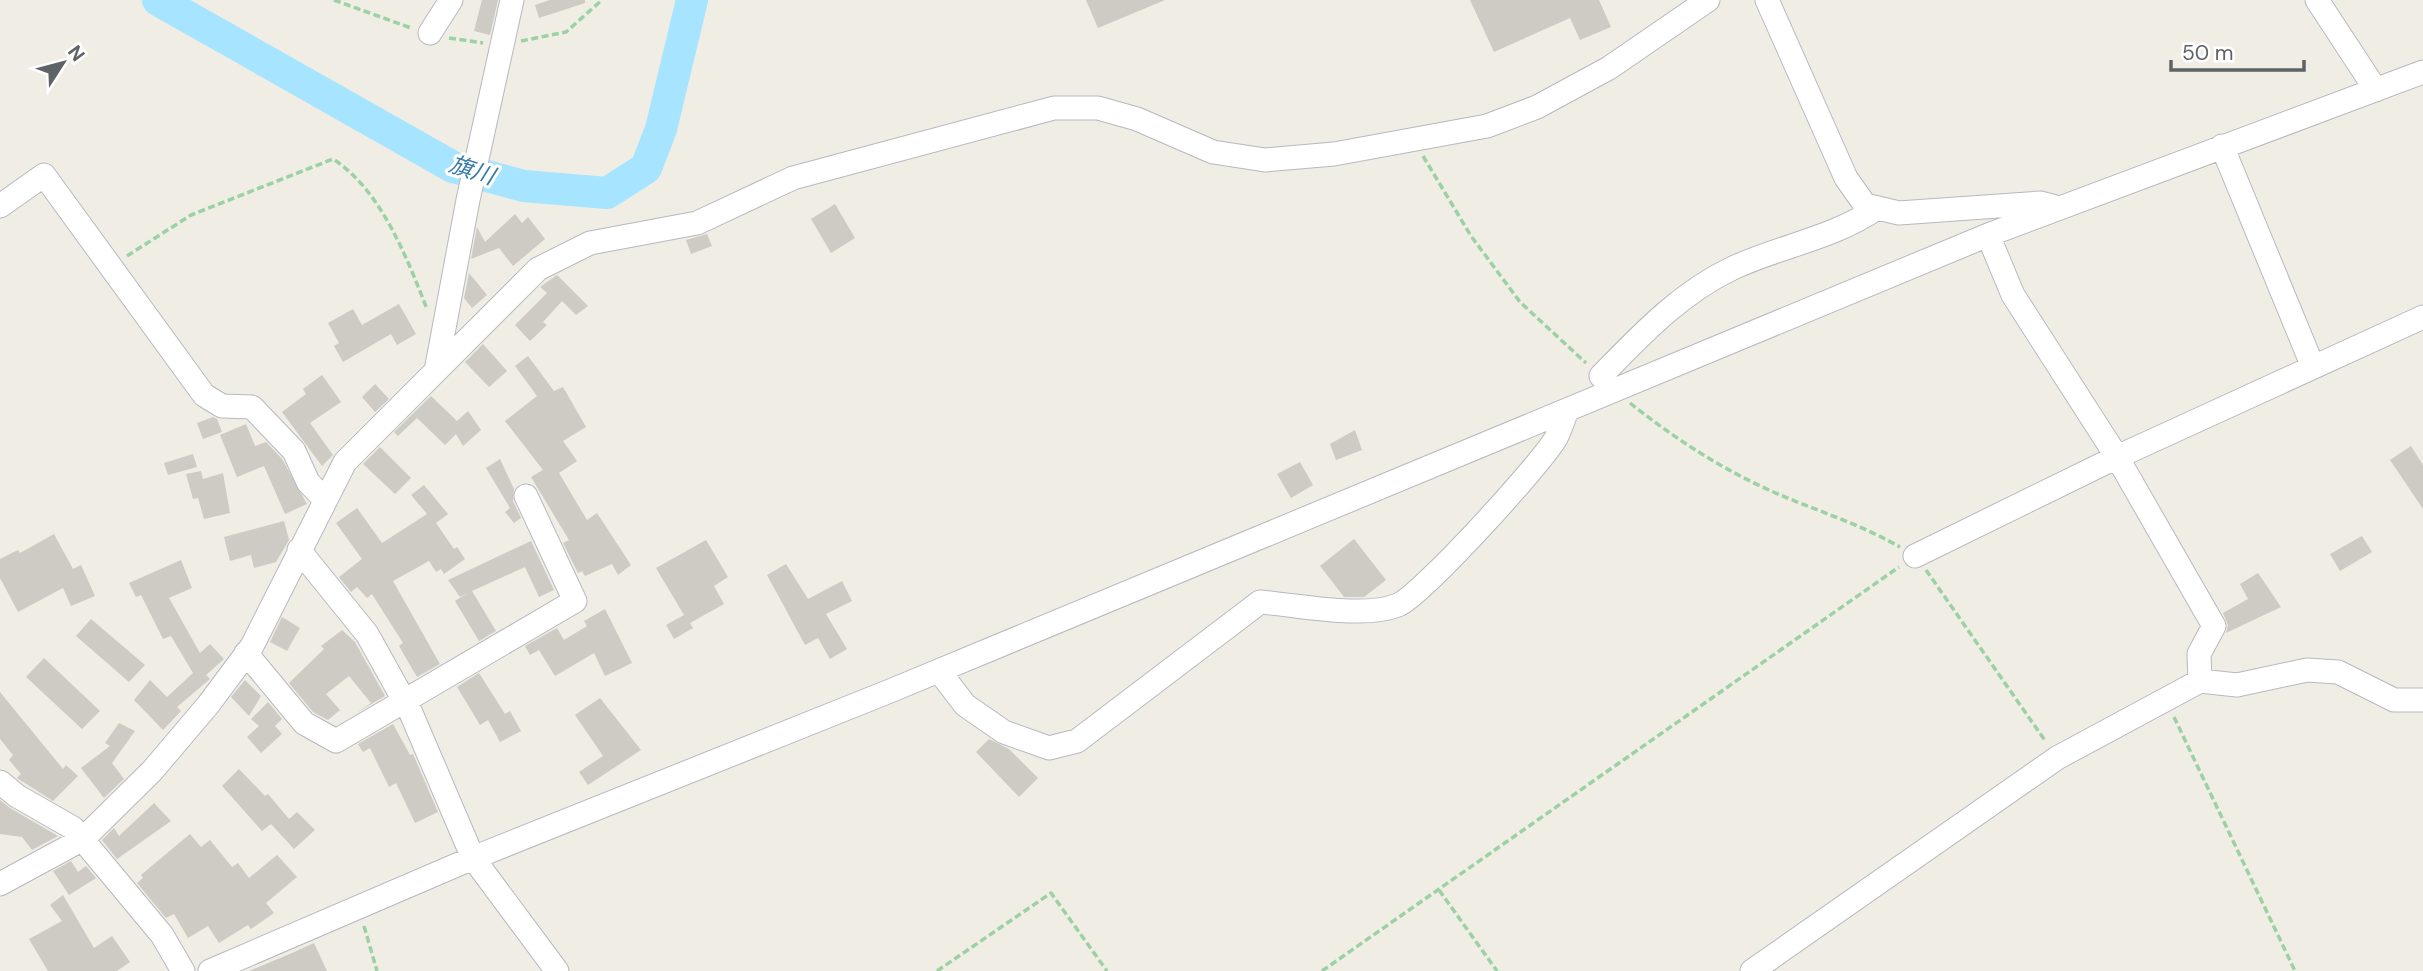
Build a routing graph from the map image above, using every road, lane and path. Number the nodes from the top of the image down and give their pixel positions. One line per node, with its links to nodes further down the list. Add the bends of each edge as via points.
1 (334, 0): 8 (path, via 392,24)
2 (451, 0): 8 (street)
3 (512, 0): 9 (street)
4 (602, 0): 9 (path, via 566,32)
5 (1709, 0): 12 (street, via 1609,68 1537,107 1487,126)
6 (1767, 0): 15 (street, via 1846,178 1864,205)
7 (2317, 0): 11 (street)
8 (430, 33): 9 (path)
9 (503, 45): 20 (street)
10 (2423, 72): 11 (street)
11 (2375, 90): 13 (street)
12 (1413, 139): 22 (street, via 1265,160 1213,152 1137,119 1098,108 1054,108 793,178 696,223 590,243 538,269); 23 (path, via 1471,236 1520,302)
13 (2222, 146): 16 (street); 21 (street)
14 (0, 206): 18 (street, via 44,175)
15 (1877, 208): 16 (street, via 1899,213 2040,203); 23 (street, via 1847,226 1735,267 1693,289 1650,326)
16 (2057, 208): 17 (street)
17 (1988, 235): 23 (street); 25 (street, via 2013,295)
18 (111, 267): 20 (path, via 191,215 333,159 351,171 402,244); 27 (street, via 205,394 222,406 253,407 294,451 308,482)
19 (2423, 317): 21 (street)
20 (441, 345): 22 (street)
21 (2313, 367): 25 (street)
22 (436, 371): 27 (street, via 345,462)
23 (1608, 384): 24 (street); 29 (path, via 1675,440 1754,483 1880,535)
24 (1566, 413): 31 (street); 31 (street, via 1555,439 1539,458 1426,586 1400,605 1374,611 1260,602 1077,741 1049,748 1004,732 965,705)
25 (2117, 457): 29 (street); 32 (street, via 2214,626 2199,654)
26 (526, 496): 35 (street, via 575,601)
27 (325, 500): 28 (street)
28 (299, 550): 30 (street); 35 (street, via 367,634)
29 (1915, 556): 36 (path); 41 (path)
30 (246, 653): 35 (street, via 304,723 336,741); 38 (street, via 152,771)
31 (939, 671): 39 (street)
32 (2200, 681): 33 (street); 34 (street, via 2237,685 2307,670 2338,672 2394,700)
33 (2166, 700): 36 (street); 52 (path)
34 (2423, 700)
35 (405, 702): 39 (street)
36 (2057, 758): 51 (street)
37 (0, 782): 38 (street)
38 (83, 839): 40 (street); 43 (street, via 162,935)
39 (473, 858): 42 (street); 46 (street)
40 (0, 884)
41 (1439, 890): 49 (path); 50 (path)
42 (359, 907): 44 (street); 45 (path)
43 (183, 971)
44 (210, 971)
45 (377, 971)
46 (557, 971)
47 (937, 971): 48 (path, via 1051,893)
48 (1107, 971)
49 (1322, 971)
50 (1497, 971)
51 (1752, 971)
52 (2295, 971)

